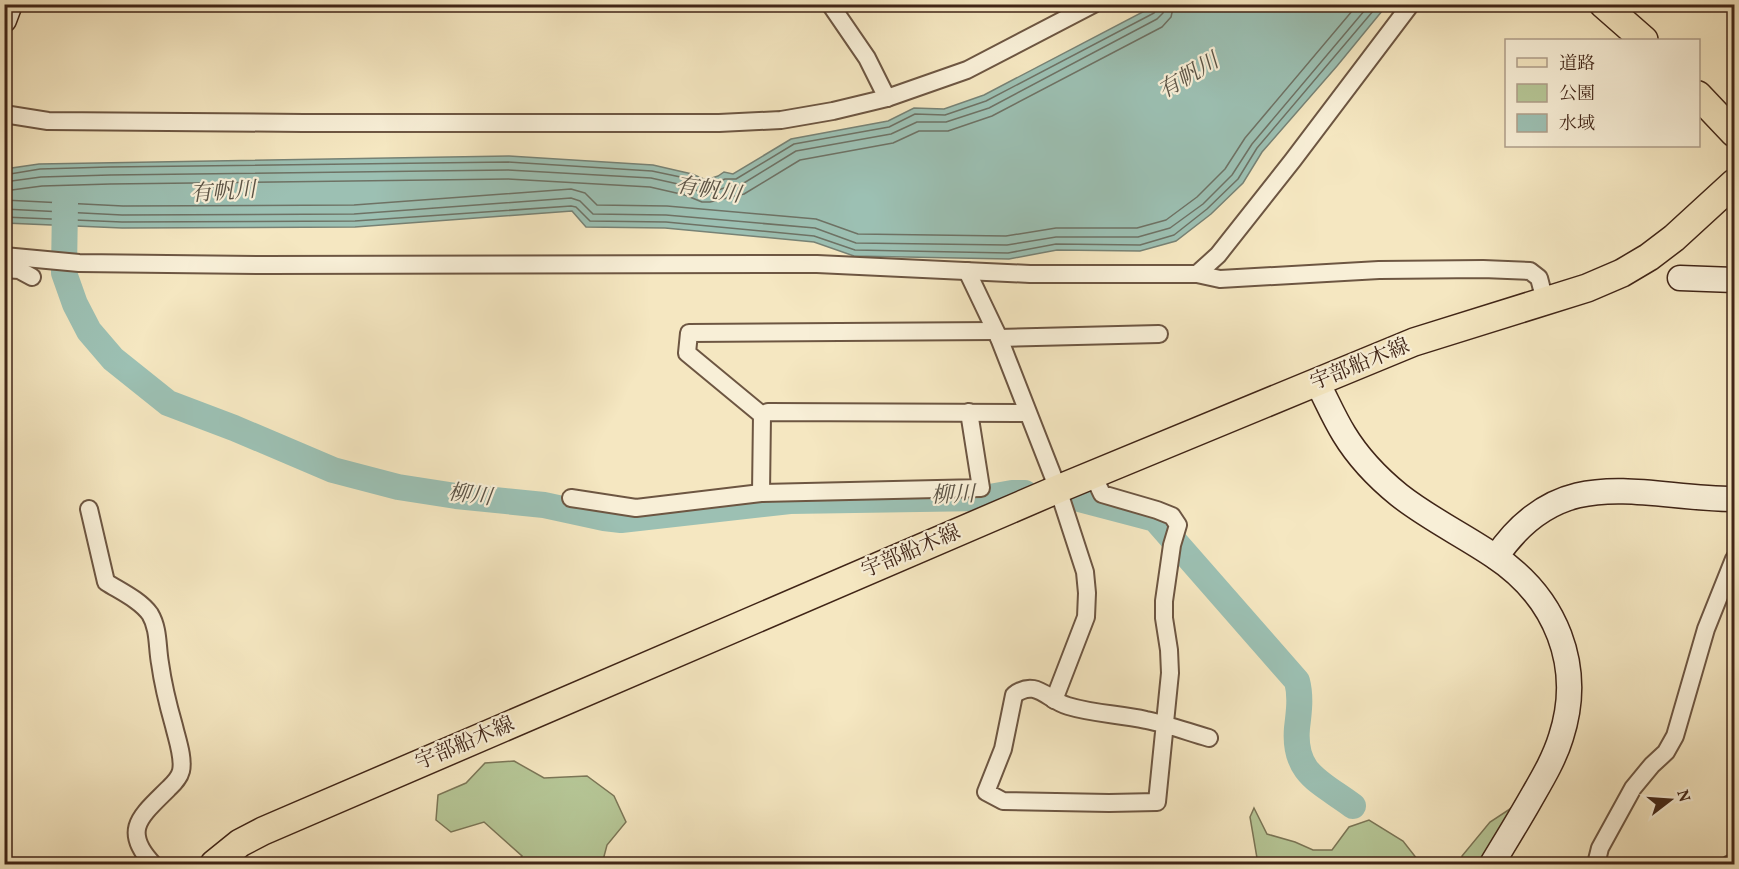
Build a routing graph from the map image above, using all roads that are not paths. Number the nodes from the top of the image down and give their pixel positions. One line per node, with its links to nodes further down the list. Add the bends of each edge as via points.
1 (10, 4): 6 (street)
2 (830, 4): 9 (street, via 867,58)
3 (1094, 4): 9 (street, via 968,70)
4 (1411, 4): 16 (street, via 1218,255)
5 (1603, 4): 7 (main road)
6 (4, 20)
7 (1643, 39)
8 (1700, 97): 11 (main road)
9 (887, 98): 10 (street, via 781,120 719,123 48,121)
10 (4, 114)
11 (1734, 133)
12 (1734, 183): 20 (main road, 宇部船木線, via 1648,257 1622,273)
13 (4, 256): 15 (street, via 79,263 817,264)
14 (4, 269): 17 (street, via 19,270 32,277)
15 (968, 271): 16 (street); 21 (street)
16 (1197, 274): 20 (street, via 1220,279 1379,270 1530,271 1539,278)
17 (4, 277)
18 (1680, 278): 19 (street)
19 (1734, 280)
20 (1545, 301): 23 (main road, 宇部船木線, via 1414,342)
21 (997, 334): 22 (street); 25 (street); 26 (street, via 689,333 687,353)
22 (1159, 334)
23 (1317, 382): 27 (main road, 宇部船木線); 33 (street, via 1343,433 1384,482 1423,512)
24 (969, 412): 25 (street); 26 (street, via 768,411); 29 (street, via 981,488)
25 (1027, 413): 28 (street)
26 (762, 415): 29 (street)
27 (1094, 475): 28 (main road, 宇部船木線); 36 (street, via 1102,494 1172,516 1178,525 1164,601 1170,674)
28 (1058, 489): 35 (street, via 1085,573 1087,593 1086,617); 40 (main road, 宇部船木線, via 263,831)
29 (762, 493): 30 (street, via 636,508)
30 (571, 498)
31 (1734, 499): 33 (street, via 1603,491 1570,496 1530,517)
32 (89, 508): 39 (street, via 106,582 146,609 152,618 179,750 181,770 177,780 138,821 135,832)
33 (1496, 557): 41 (street, via 1530,587 1552,618 1564,651 1570,685 1566,720 1555,755)
34 (1734, 559): 42 (street, via 1706,629 1675,736 1666,752 1633,788 1600,848)
35 (1054, 700): 36 (street, via 1090,712); 36 (street, via 1029,688 1014,695 1003,749 986,792 1003,801 1157,802)
36 (1165, 725): 37 (street)
37 (1209, 738)
38 (1734, 863): 43 (street)
39 (153, 864)
40 (214, 864)
41 (1492, 864)
42 (1596, 864)
43 (1730, 864)

